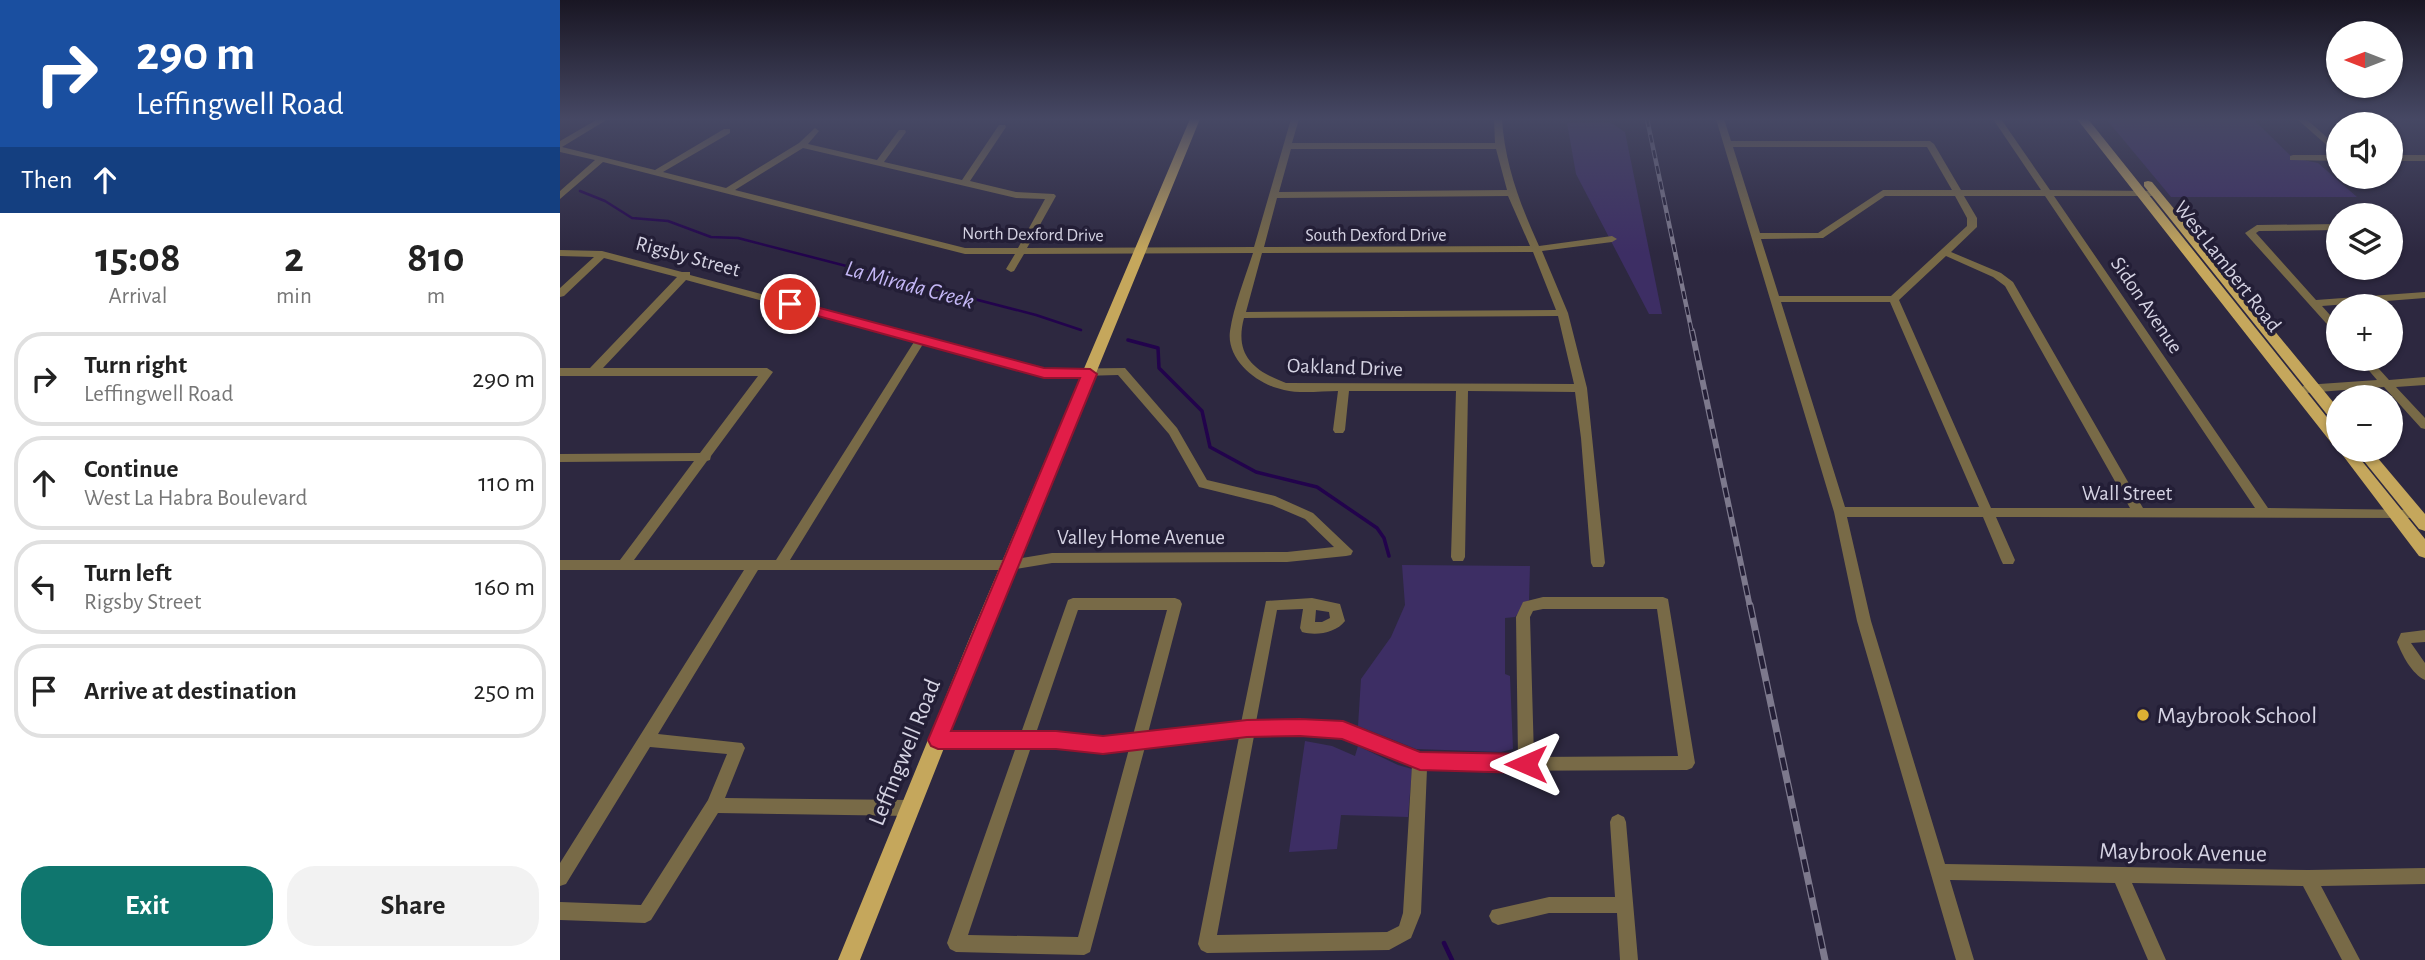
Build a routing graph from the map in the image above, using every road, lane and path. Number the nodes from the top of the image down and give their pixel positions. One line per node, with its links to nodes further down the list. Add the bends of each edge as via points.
1 (597, 164): 23 (street)
2 (621, 164): 15 (street, North Dexford Drive)
3 (672, 164): 15 (street)
4 (771, 164): 17 (street)
5 (882, 164): 16 (street)
6 (977, 164): 16 (street)
7 (1176, 164): 30 (main road, Leffingwell Road)
8 (1284, 164): 22 (street, Oakland Drive)
9 (1503, 164): 18 (street)
10 (1733, 164): 25 (street)
11 (1941, 164): 19 (street)
12 (2028, 164): 20 (street, Sidon Avenue)
13 (2122, 164): 21 (main road, West Lambert Road)
14 (2127, 164): 21 (main road, West Lambert Road)
15 (656, 173): 17 (street, North Dexford Drive)
16 (964, 184): 29 (street, via 1016,195 1051,196)
17 (727, 191): 29 (street, North Dexford Drive, via 965,251)
18 (1510, 193): 22 (street); 27 (street)
19 (1957, 193): 20 (street); 25 (street, via 1883,193 1820,236); 32 (street, via 1972,218 1972,227)
20 (2048, 193): 21 (street); 67 (street, Sidon Avenue)
21 (2148, 193): 53 (main road, West Lambert Road); 56 (main road, West Lambert Road)
22 (1274, 195): 28 (street, Oakland Drive)
23 (560, 196)
24 (2326, 227): 40 (street, via 2250,233)
25 (1756, 236): 38 (street)
26 (1612, 240): 27 (street, South Dexford Drive)
27 (1535, 249): 28 (street, South Dexford Drive); 41 (street)
28 (1256, 251): 30 (street, South Dexford Drive); 42 (street, Oakland Drive)
29 (1021, 252): 30 (street, North Dexford Drive); 34 (street)
30 (1140, 252): 49 (main road, Leffingwell Road)
31 (560, 253): 33 (street, Rigsby Street)
32 (1946, 253): 39 (street); 66 (street, via 2009,284)
33 (602, 254): 35 (street, Rigsby Street); 36 (street)
34 (1011, 270)
35 (685, 274): 44 (street, Rigsby Street); 47 (street)
36 (560, 294)
37 (2425, 295): 40 (street)
38 (1775, 299): 39 (street); 65 (street)
39 (1894, 299): 68 (street)
40 (2313, 303): 43 (street)
41 (1563, 313): 42 (street); 52 (street)
42 (1240, 315): 54 (street, Oakland Drive, via 1234,348 1263,379 1285,387)
43 (2326, 317)
44 (920, 341): 49 (street, Rigsby Street, via 1044,373); 78 (street)
45 (2376, 371): 51 (street)
46 (560, 372): 47 (street)
47 (593, 372): 48 (street)
48 (767, 372): 61 (street)
49 (1090, 374): 79 (main road, Leffingwell Road); 79 (street, Valley Home Avenue, via 1118,370 1130,379 1173,431 1203,484 1275,501 1309,516 1346,551 1287,557 1052,558)
50 (2425, 381): 51 (street)
51 (2387, 383): 53 (street); 58 (street)
52 (1581, 388): 55 (street, Oakland Drive); 74 (street)
53 (2314, 388): 56 (street); 57 (main road, West Lambert Road)
54 (1344, 389): 55 (street, Oakland Drive); 60 (street)
55 (1462, 389): 72 (street)
56 (2297, 390): 59 (main road, West Lambert Road)
57 (2326, 403)
58 (2425, 425)
59 (2326, 426)
60 (1339, 430)
61 (706, 457): 62 (street); 76 (street)
62 (560, 458)
63 (2355, 462): 69 (main road)
64 (2373, 462): 70 (main road)
65 (1840, 512): 68 (street, Wall Street); 95 (street, via 1864,621)
66 (2139, 512): 67 (street, Wall Street); 68 (street, Wall Street)
67 (2264, 512): 69 (street, Wall Street)
68 (1988, 513): 73 (street)
69 (2396, 513): 70 (street, Wall Street); 71 (main road)
70 (2420, 519)
71 (2425, 551)
72 (1458, 557)
73 (2008, 560)
74 (1598, 563)
75 (560, 565): 76 (street, Valley Home Avenue)
76 (625, 565): 77 (street, Valley Home Avenue)
77 (754, 565): 78 (street, Valley Home Avenue); 85 (street)
78 (780, 565): 79 (street, Valley Home Avenue)
79 (1010, 565): 86 (main road, Leffingwell Road)
80 (1595, 602): 90 (street, via 1663,603); 91 (street, via 1528,606 1523,617)
81 (1310, 605): 84 (street, via 1271,605)
82 (2425, 636): 83 (street, via 2406,637 2404,642)
83 (2425, 674)
84 (1247, 729): 88 (street); 89 (street, via 1343,730); 89 (street, via 1207,944 1389,941 1405,932 1412,913)
85 (647, 740): 92 (street, via 737,748); 98 (street)
86 (938, 740): 87 (street); 93 (main road, Leffingwell Road)
87 (1026, 740): 88 (street); 88 (street, via 1073,604 1175,604); 88 (street, via 956,943 1084,946)
88 (1139, 743)
89 (1420, 761): 91 (street)
90 (1687, 763): 91 (street)
91 (1526, 764)
92 (714, 805): 93 (street); 101 (street, via 645,914)
93 (910, 808): 103 (main road, Leffingwell Road)
94 (1618, 822): 100 (street)
95 (1941, 872): 96 (street, Maybrook Avenue); 105 (street)
96 (2120, 875): 99 (street, Maybrook Avenue); 106 (street)
97 (2425, 876): 99 (street, Maybrook Avenue)
98 (560, 878)
99 (2308, 878): 107 (street)
100 (1625, 905): 102 (street, via 1549,905); 104 (street)
101 (560, 911)
102 (1498, 916)
103 (849, 960)
104 (1629, 960)
105 (1965, 960)
106 (2157, 960)
107 (2351, 960)

